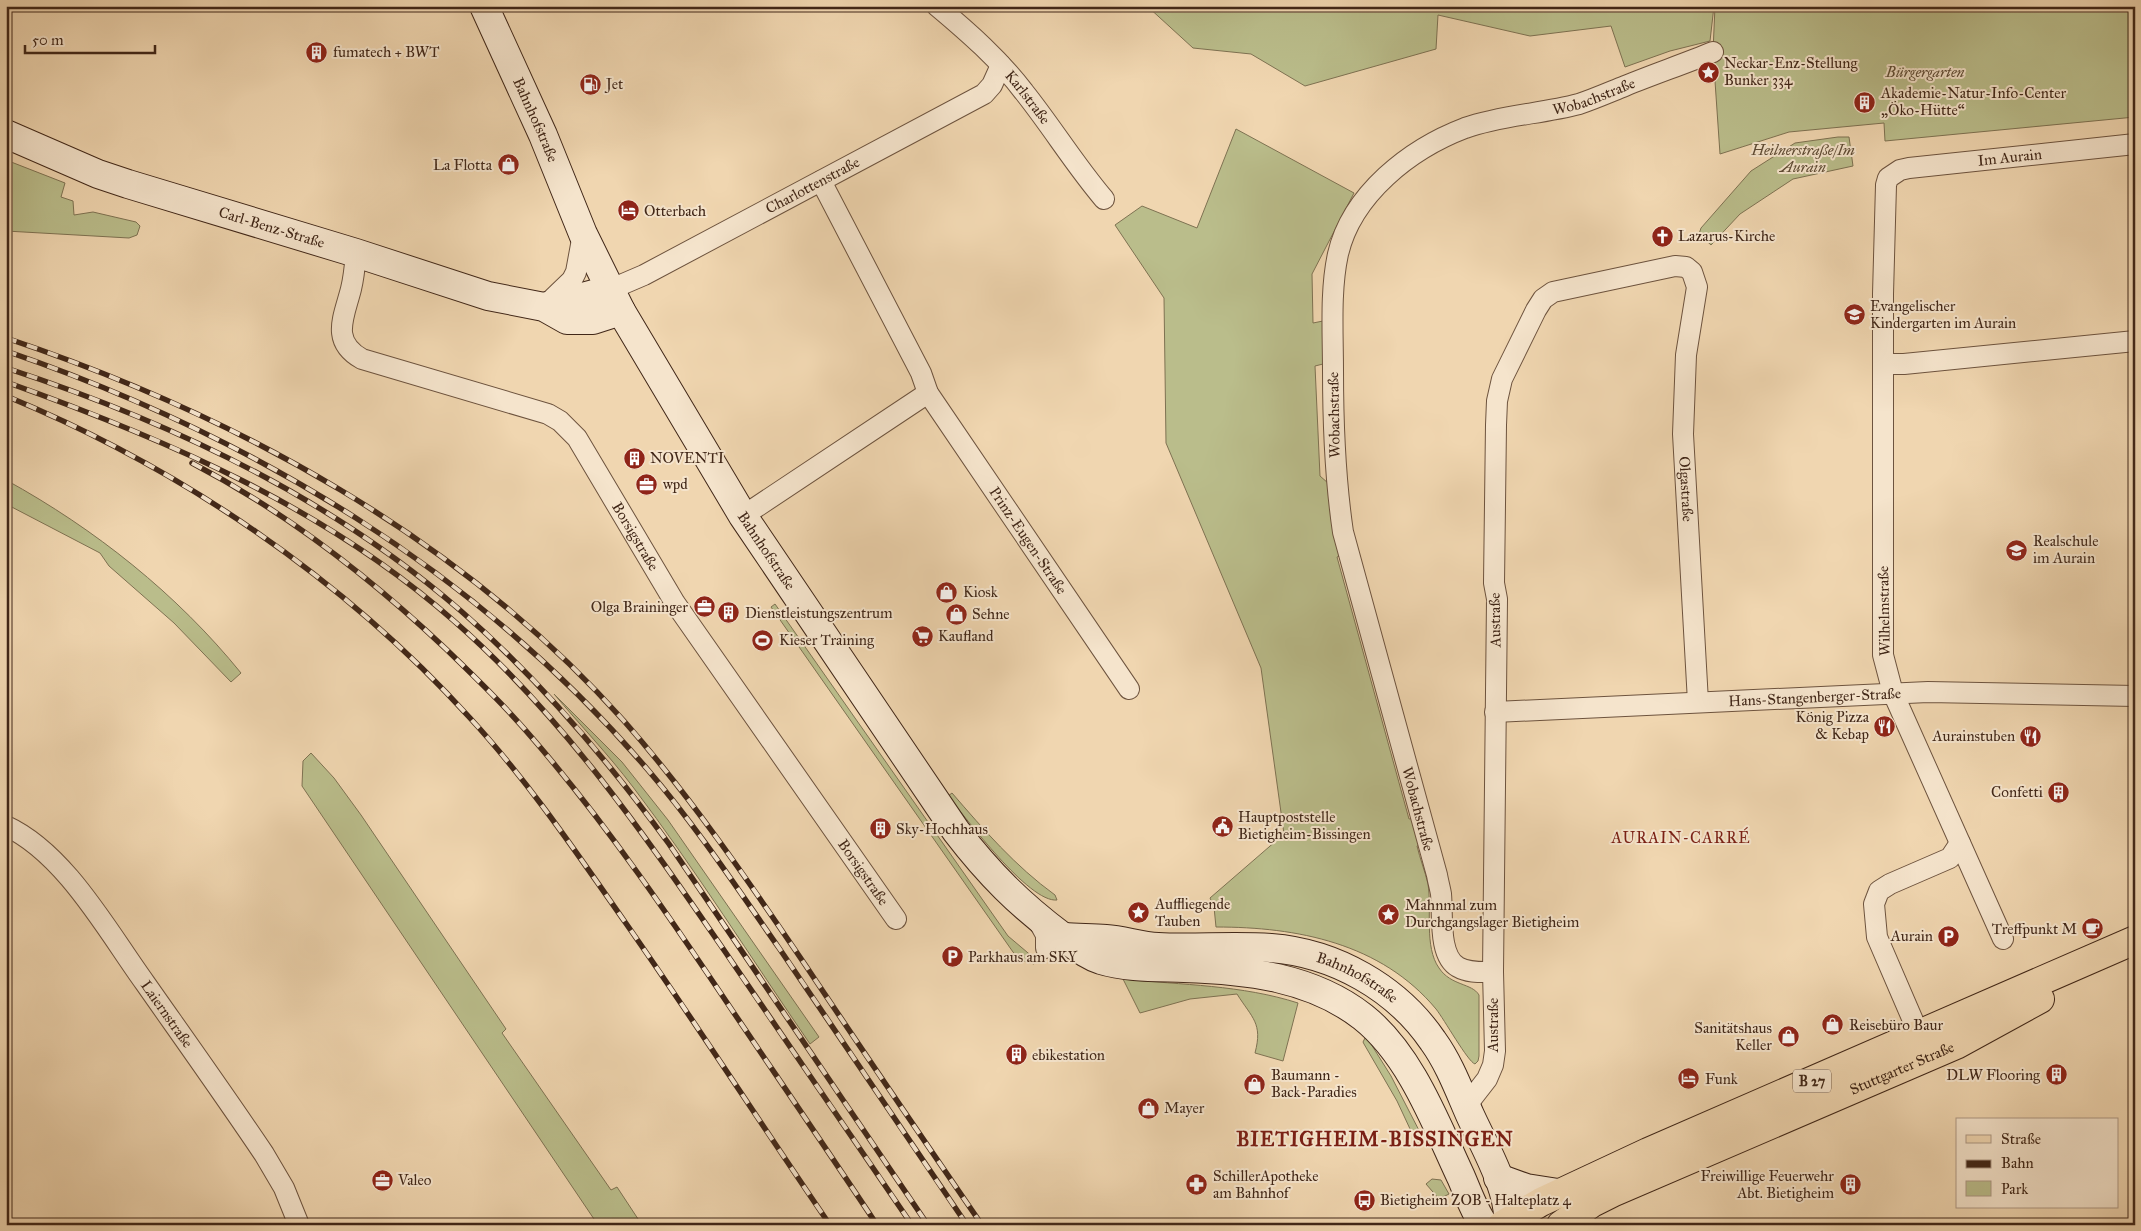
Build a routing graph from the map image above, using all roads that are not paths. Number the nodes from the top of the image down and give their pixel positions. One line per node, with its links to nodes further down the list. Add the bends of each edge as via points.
1 (484, 6): 10 (street, Bahnhofstraße, via 543,134)
2 (937, 6): 4 (street, Karlstraße)
3 (1713, 52): 31 (street, Wobachstraße, via 1580,103 1488,121 1424,147 1373,190 1344,234 1338,254 1333,309 1334,437 1343,532 1437,875 1446,951 1458,967 1470,972)
4 (1001, 65): 8 (street, Charlottenstraße, via 984,94); 9 (street, Karlstraße)
5 (6, 134): 11 (street, Carl-Benz-Straße, via 98,174)
6 (2135, 144): 7 (street, Im Aurain, via 1909,168)
7 (1888, 178): 16 (street, Wilhelmstraße)
8 (821, 182): 13 (street, Charlottenstraße, via 642,276); 17 (street, Prinz-Eugen-Straße)
9 (1104, 199)
10 (583, 234): 13 (street, Bahnhofstraße); 14 (street, via 572,280)
11 (356, 253): 14 (street, Carl-Benz-Straße, via 488,296); 26 (street, Borsigstraße, via 352,286 341,324 347,347 362,359 548,414 568,428 577,438 674,603)
12 (1695, 278): 22 (street, Olgastraße, via 1697,287 1686,355 1683,434); 23 (street, Austraße, via 1686,267 1675,266 1553,292 1536,310 1502,379 1496,425)
13 (615, 301): 14 (street, Carl-Benz-Straße); 18 (street, Bahnhofstraße)
14 (544, 307)
15 (2135, 341): 16 (street)
16 (1883, 364): 20 (street, Wilhelmstraße, via 1883,655)
17 (928, 393): 18 (street); 19 (street, Prinz-Eugen-Straße)
18 (743, 516): 29 (street, Bahnhofstraße, via 956,831 984,866 1036,917)
19 (1129, 689)
20 (1893, 693): 21 (street, Hans-Stangenberger-Straße); 22 (street, Hans-Stangenberger-Straße); 25 (street, Wilhelmstraße)
21 (2135, 696)
22 (1698, 702): 23 (street, Hans-Stangenberger-Straße)
23 (1495, 712): 31 (street, Austraße)
24 (6, 826): 37 (street, Laiernstraße, via 48,854 83,896 268,1161)
25 (1960, 843): 27 (street, Wilhelmstraße); 32 (street, via 1950,858 1879,890 1874,904 1877,937)
26 (896, 920)
27 (2003, 940)
28 (2135, 940): 32 (main road, Stuttgarter Straße / B 27)
29 (1055, 943): 33 (street, Bahnhofstraße, via 1107,939 1158,947 1273,948 1314,956 1343,967 1387,992 1419,1022 1446,1062); 36 (street, Bahnhofstraße, via 1113,962 1243,972 1306,985 1331,996 1365,1018 1406,1066)
30 (2135, 958): 32 (main road, Stuttgarter Straße / B 27, via 2030,1004 1977,1034)
31 (1493, 972): 33 (street, Austraße, via 1493,1065 1487,1079)
32 (1924, 1046): 35 (main road, Stuttgarter Straße / B 27); 38 (main road, Stuttgarter Straße / B 27, via 1612,1193)
33 (1466, 1106): 34 (street, Bahnhofstraße)
34 (1498, 1178): 35 (street); 36 (street, Bahnhofstraße, via 1506,1200)
35 (1558, 1194): 36 (main road, B 27)
36 (1501, 1224)
37 (300, 1225)
38 (1561, 1225)

